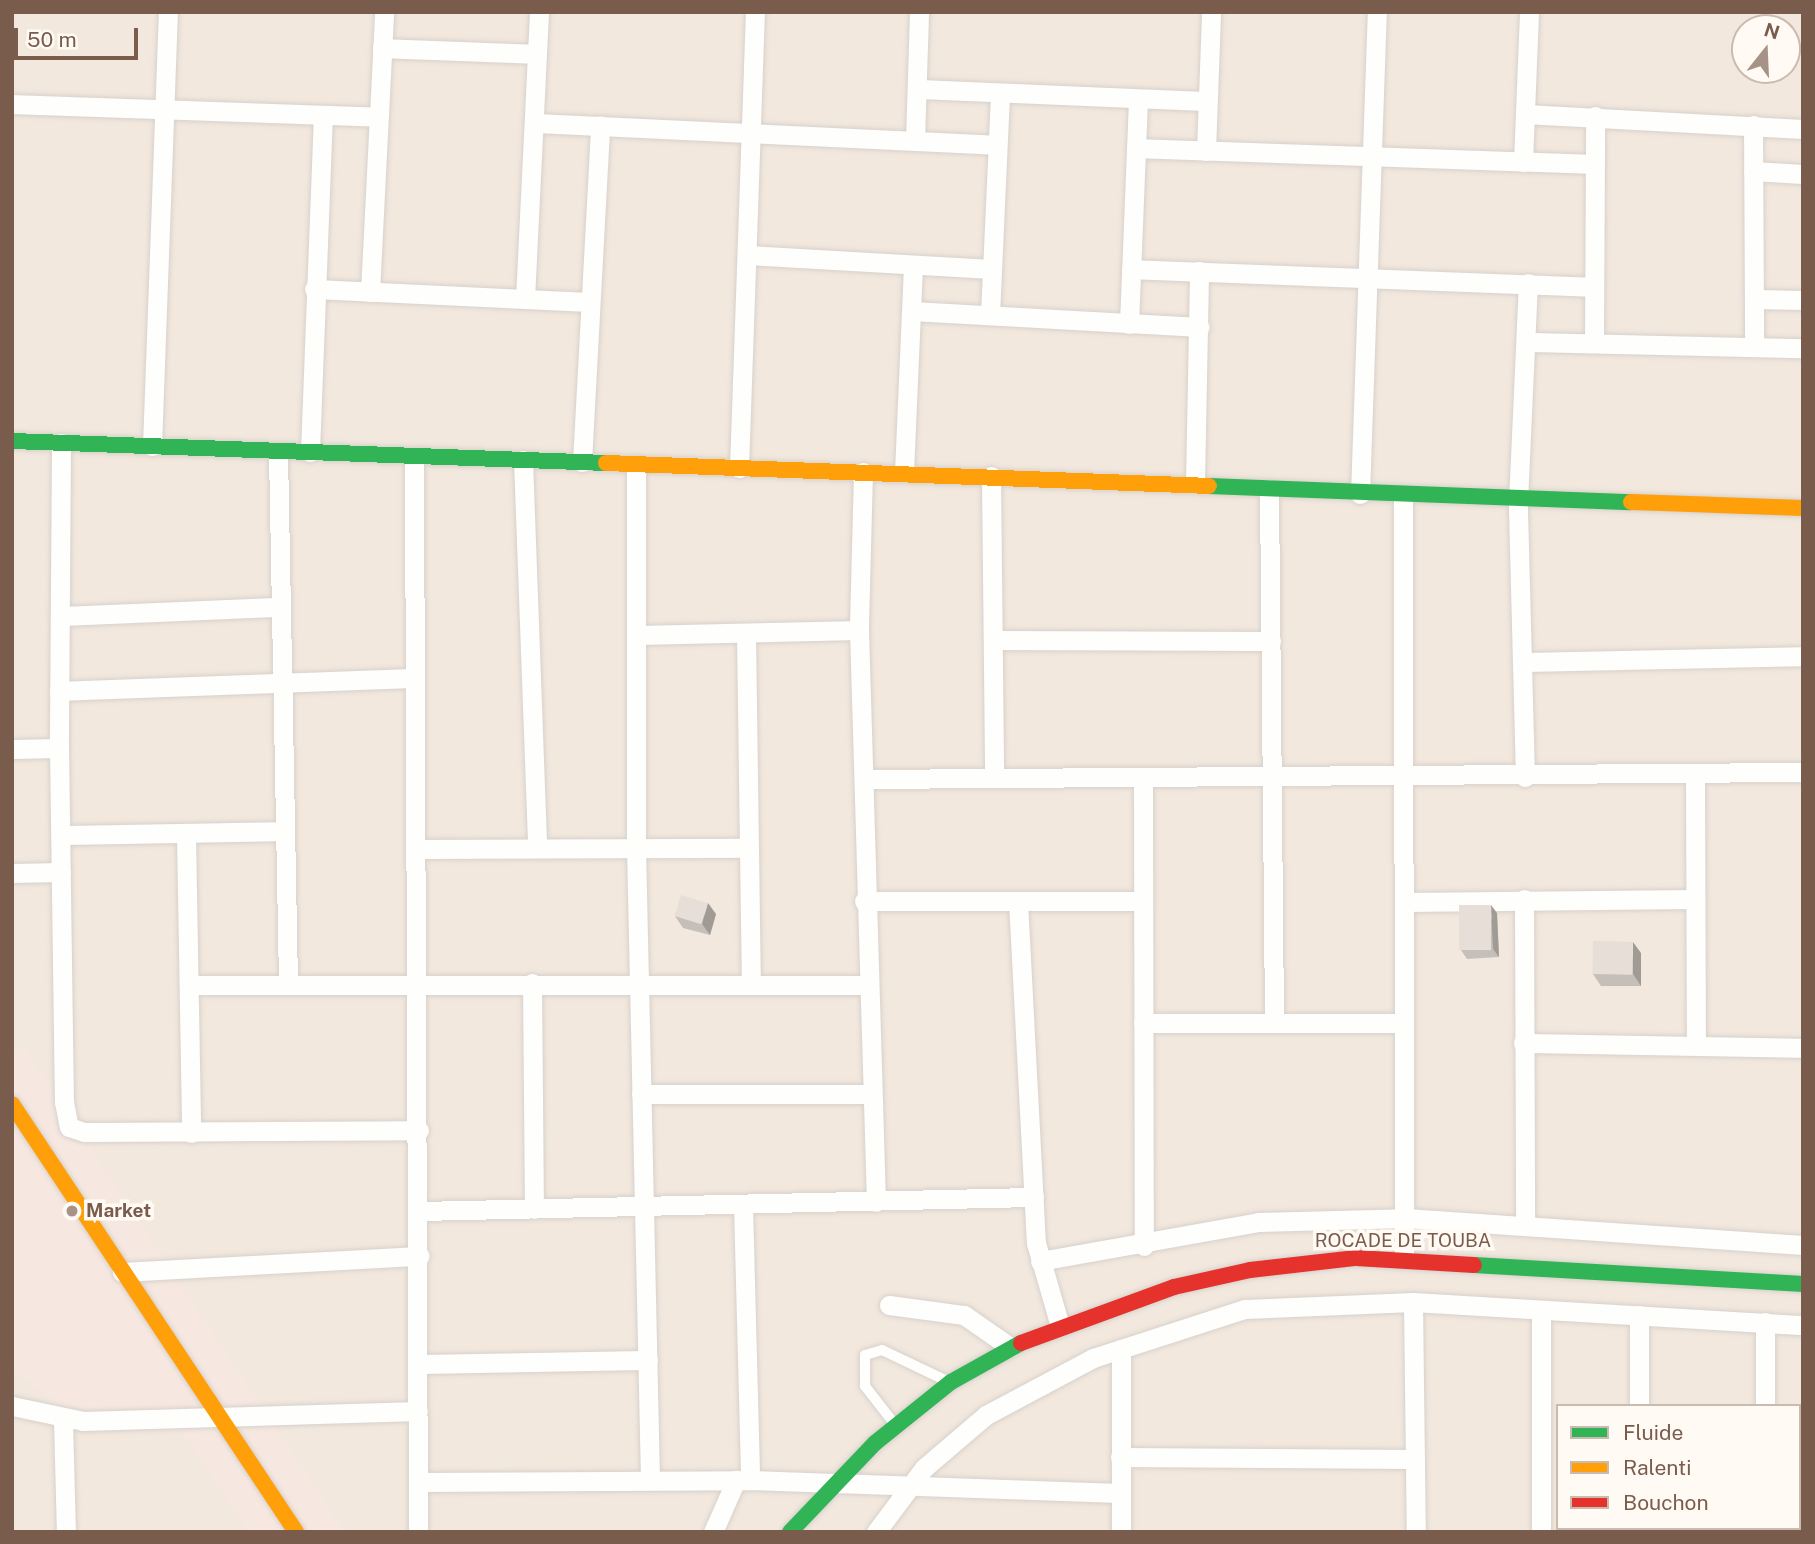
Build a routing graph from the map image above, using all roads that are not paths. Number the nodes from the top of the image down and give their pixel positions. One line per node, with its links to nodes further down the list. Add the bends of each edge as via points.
1 (168, 12): 16 (street)
2 (384, 12): 9 (street)
3 (539, 12): 10 (street)
4 (755, 12): 25 (street)
5 (919, 12): 11 (street)
6 (1211, 12): 14 (street)
7 (1377, 12): 30 (street)
8 (1529, 12): 17 (street)
9 (382, 48): 10 (street); 20 (street)
10 (537, 54): 21 (street)
11 (917, 89): 12 (street); 26 (street)
12 (1000, 95): 13 (street); 27 (street)
13 (1138, 99): 14 (street); 28 (street)
14 (1207, 101): 29 (street)
15 (12, 104): 16 (street)
16 (164, 109): 18 (street); 59 (street)
17 (1525, 114): 19 (street); 31 (street)
18 (323, 116): 20 (street); 43 (street)
19 (1595, 116): 23 (street); 32 (street)
20 (378, 117): 44 (street)
21 (536, 123): 22 (street); 45 (street)
22 (600, 125): 25 (street); 48 (street)
23 (1753, 125): 24 (street); 33 (street)
24 (1803, 129)
25 (750, 135): 26 (street); 35 (street)
26 (915, 141): 27 (street)
27 (996, 145): 37 (street)
28 (1136, 148): 29 (street); 38 (street)
29 (1206, 150): 30 (street)
30 (1372, 157): 31 (street); 40 (street)
31 (1523, 162): 32 (street)
32 (1594, 164): 42 (street)
33 (1753, 171): 34 (street); 46 (street)
34 (1803, 174)
35 (748, 255): 36 (street); 66 (street)
36 (913, 265): 37 (street); 49 (street)
37 (991, 269): 50 (street)
38 (1131, 269): 39 (street); 51 (street)
39 (1199, 271): 40 (street); 52 (street)
40 (1366, 279): 41 (street); 72 (street)
41 (1528, 283): 42 (street); 54 (street)
42 (1594, 287): 53 (street)
43 (314, 289): 44 (street); 61 (street)
44 (370, 292): 45 (street)
45 (526, 299): 48 (street)
46 (1755, 299): 47 (street); 55 (street)
47 (1803, 300)
48 (590, 302): 64 (street)
49 (912, 311): 50 (street); 68 (street)
50 (990, 315): 51 (street)
51 (1129, 324): 52 (street)
52 (1200, 327): 70 (street)
53 (1594, 340): 54 (street); 55 (street)
54 (1529, 342): 74 (street)
55 (1755, 346): 56 (street)
56 (1803, 348)
57 (12, 441): 58 (street)
58 (61, 443): 59 (street); 77 (street)
59 (152, 446): 60 (street)
60 (278, 452): 61 (street); 76 (street)
61 (310, 452): 62 (street)
62 (414, 457): 63 (street); 85 (street)
63 (523, 460): 64 (street); 102 (street)
64 (582, 462): 65 (street)
65 (636, 466): 66 (street); 80 (street)
66 (739, 468): 67 (street)
67 (863, 472): 68 (street); 78 (street)
68 (905, 472): 69 (street)
69 (991, 476): 70 (street); 81 (street)
70 (1195, 483): 71 (street)
71 (1269, 489): 72 (street); 82 (street)
72 (1360, 494): 73 (street)
73 (1403, 497): 74 (street); 91 (street)
74 (1518, 502): 75 (street); 84 (street)
75 (1803, 508)
76 (277, 607): 77 (street); 86 (street)
77 (60, 616): 87 (street)
78 (859, 630): 79 (street); 96 (street)
79 (746, 634): 80 (street); 103 (street)
80 (637, 635): 101 (street)
81 (993, 640): 82 (street); 92 (street)
82 (1271, 641): 93 (street)
83 (1803, 656): 84 (street)
84 (1523, 662): 94 (street)
85 (410, 678): 86 (street); 104 (street)
86 (280, 687): 87 (street); 98 (street)
87 (60, 691): 89 (street)
88 (12, 748): 89 (street)
89 (59, 748): 99 (street)
90 (1803, 772): 95 (street)
91 (1404, 774): 93 (street); 94 (street); 112 (street)
92 (994, 777): 96 (street); 97 (street)
93 (1270, 777): 97 (street); 121 (street)
94 (1525, 777): 95 (street)
95 (1695, 777): 108 (street)
96 (864, 779): 109 (street)
97 (1143, 781): 111 (street)
98 (281, 831): 100 (street); 115 (street)
99 (61, 835): 100 (street); 105 (street)
100 (186, 835): 118 (street)
101 (636, 847): 102 (street); 103 (street); 113 (street)
102 (537, 848): 104 (street)
103 (749, 848): 114 (street)
104 (416, 849): 117 (street)
105 (61, 872): 106 (street); 130 (street, via 69,1127)
106 (12, 873)
107 (1524, 899): 108 (street); 112 (street); 123 (street)
108 (1695, 899): 124 (street)
109 (864, 901): 110 (street); 119 (street)
110 (1018, 901): 111 (street); 131 (street)
111 (1142, 901): 120 (street)
112 (1404, 902): 122 (street)
113 (640, 981): 114 (street); 116 (street); 126 (street)
114 (751, 981): 119 (street)
115 (288, 983): 117 (street); 118 (street)
116 (533, 983): 117 (street); 135 (street)
117 (419, 984): 129 (street)
118 (189, 985): 130 (street)
119 (867, 985): 127 (street)
120 (1143, 1023): 121 (street); 140 (street)
121 (1274, 1023): 122 (street)
122 (1401, 1023): 137 (street)
123 (1523, 1043): 124 (street); 138 (street)
124 (1696, 1045): 125 (street)
125 (1803, 1048)
126 (641, 1094): 127 (street); 134 (street)
127 (871, 1094): 132 (street)
128 (12, 1104): 144 (street)
129 (419, 1129): 130 (street); 136 (street)
130 (191, 1133)
131 (1034, 1197): 132 (street); 143 (street)
132 (876, 1202): 133 (street)
133 (743, 1205): 134 (street); 168 (street)
134 (643, 1208): 135 (street); 155 (street)
135 (534, 1209): 136 (street)
136 (420, 1210): 141 (street)
137 (1406, 1217): 138 (street); 140 (street, via 1258,1222); 142 (street)
138 (1525, 1222): 139 (street)
139 (1803, 1245)
140 (1144, 1246): 143 (street)
141 (420, 1256): 144 (street); 156 (street)
142 (1404, 1259): 145 (street, ROCADE DE TOUBA); 152 (street, ROCADE DE TOUBA, via 1250,1270 1174,1287)
143 (1040, 1261): 152 (street)
144 (122, 1272): 162 (street)
145 (1803, 1284)
146 (1413, 1302): 148 (street); 154 (street, via 1245,1309); 166 (street)
147 (889, 1305): 153 (street, via 964,1315)
148 (1541, 1311): 149 (street); 181 (street)
149 (1639, 1315): 150 (street); 158 (street)
150 (1765, 1322): 151 (street); 159 (street)
151 (1803, 1325)
152 (1060, 1326): 153 (street, ROCADE DE TOUBA)
153 (1010, 1347): 157 (street, ROCADE DE TOUBA)
154 (1121, 1349): 165 (street); 171 (street, via 986,1415 948,1442)
155 (648, 1360): 156 (street); 167 (street)
156 (418, 1363): 161 (street)
157 (951, 1382): 164 (street, ROCADE DE TOUBA); 164 (lane, via 882,1350 865,1355 865,1386)
158 (1639, 1404)
159 (1765, 1404)
160 (12, 1406): 163 (street)
161 (418, 1411): 162 (street); 169 (street)
162 (217, 1418): 163 (street); 174 (street)
163 (63, 1420): 173 (street)
164 (895, 1426): 170 (street, ROCADE DE TOUBA)
165 (1120, 1457): 166 (street); 172 (street)
166 (1415, 1458): 180 (street)
167 (650, 1480): 168 (street); 169 (street)
168 (743, 1480): 170 (street); 176 (street)
169 (419, 1482): 175 (street)
170 (835, 1483): 171 (street); 177 (street, ROCADE DE TOUBA)
171 (906, 1490): 172 (street); 178 (street)
172 (1121, 1493): 179 (street)
173 (66, 1532)
174 (296, 1532)
175 (418, 1532)
176 (713, 1532)
177 (790, 1532)
178 (876, 1532)
179 (1121, 1532)
180 (1416, 1532)
181 (1541, 1532)

